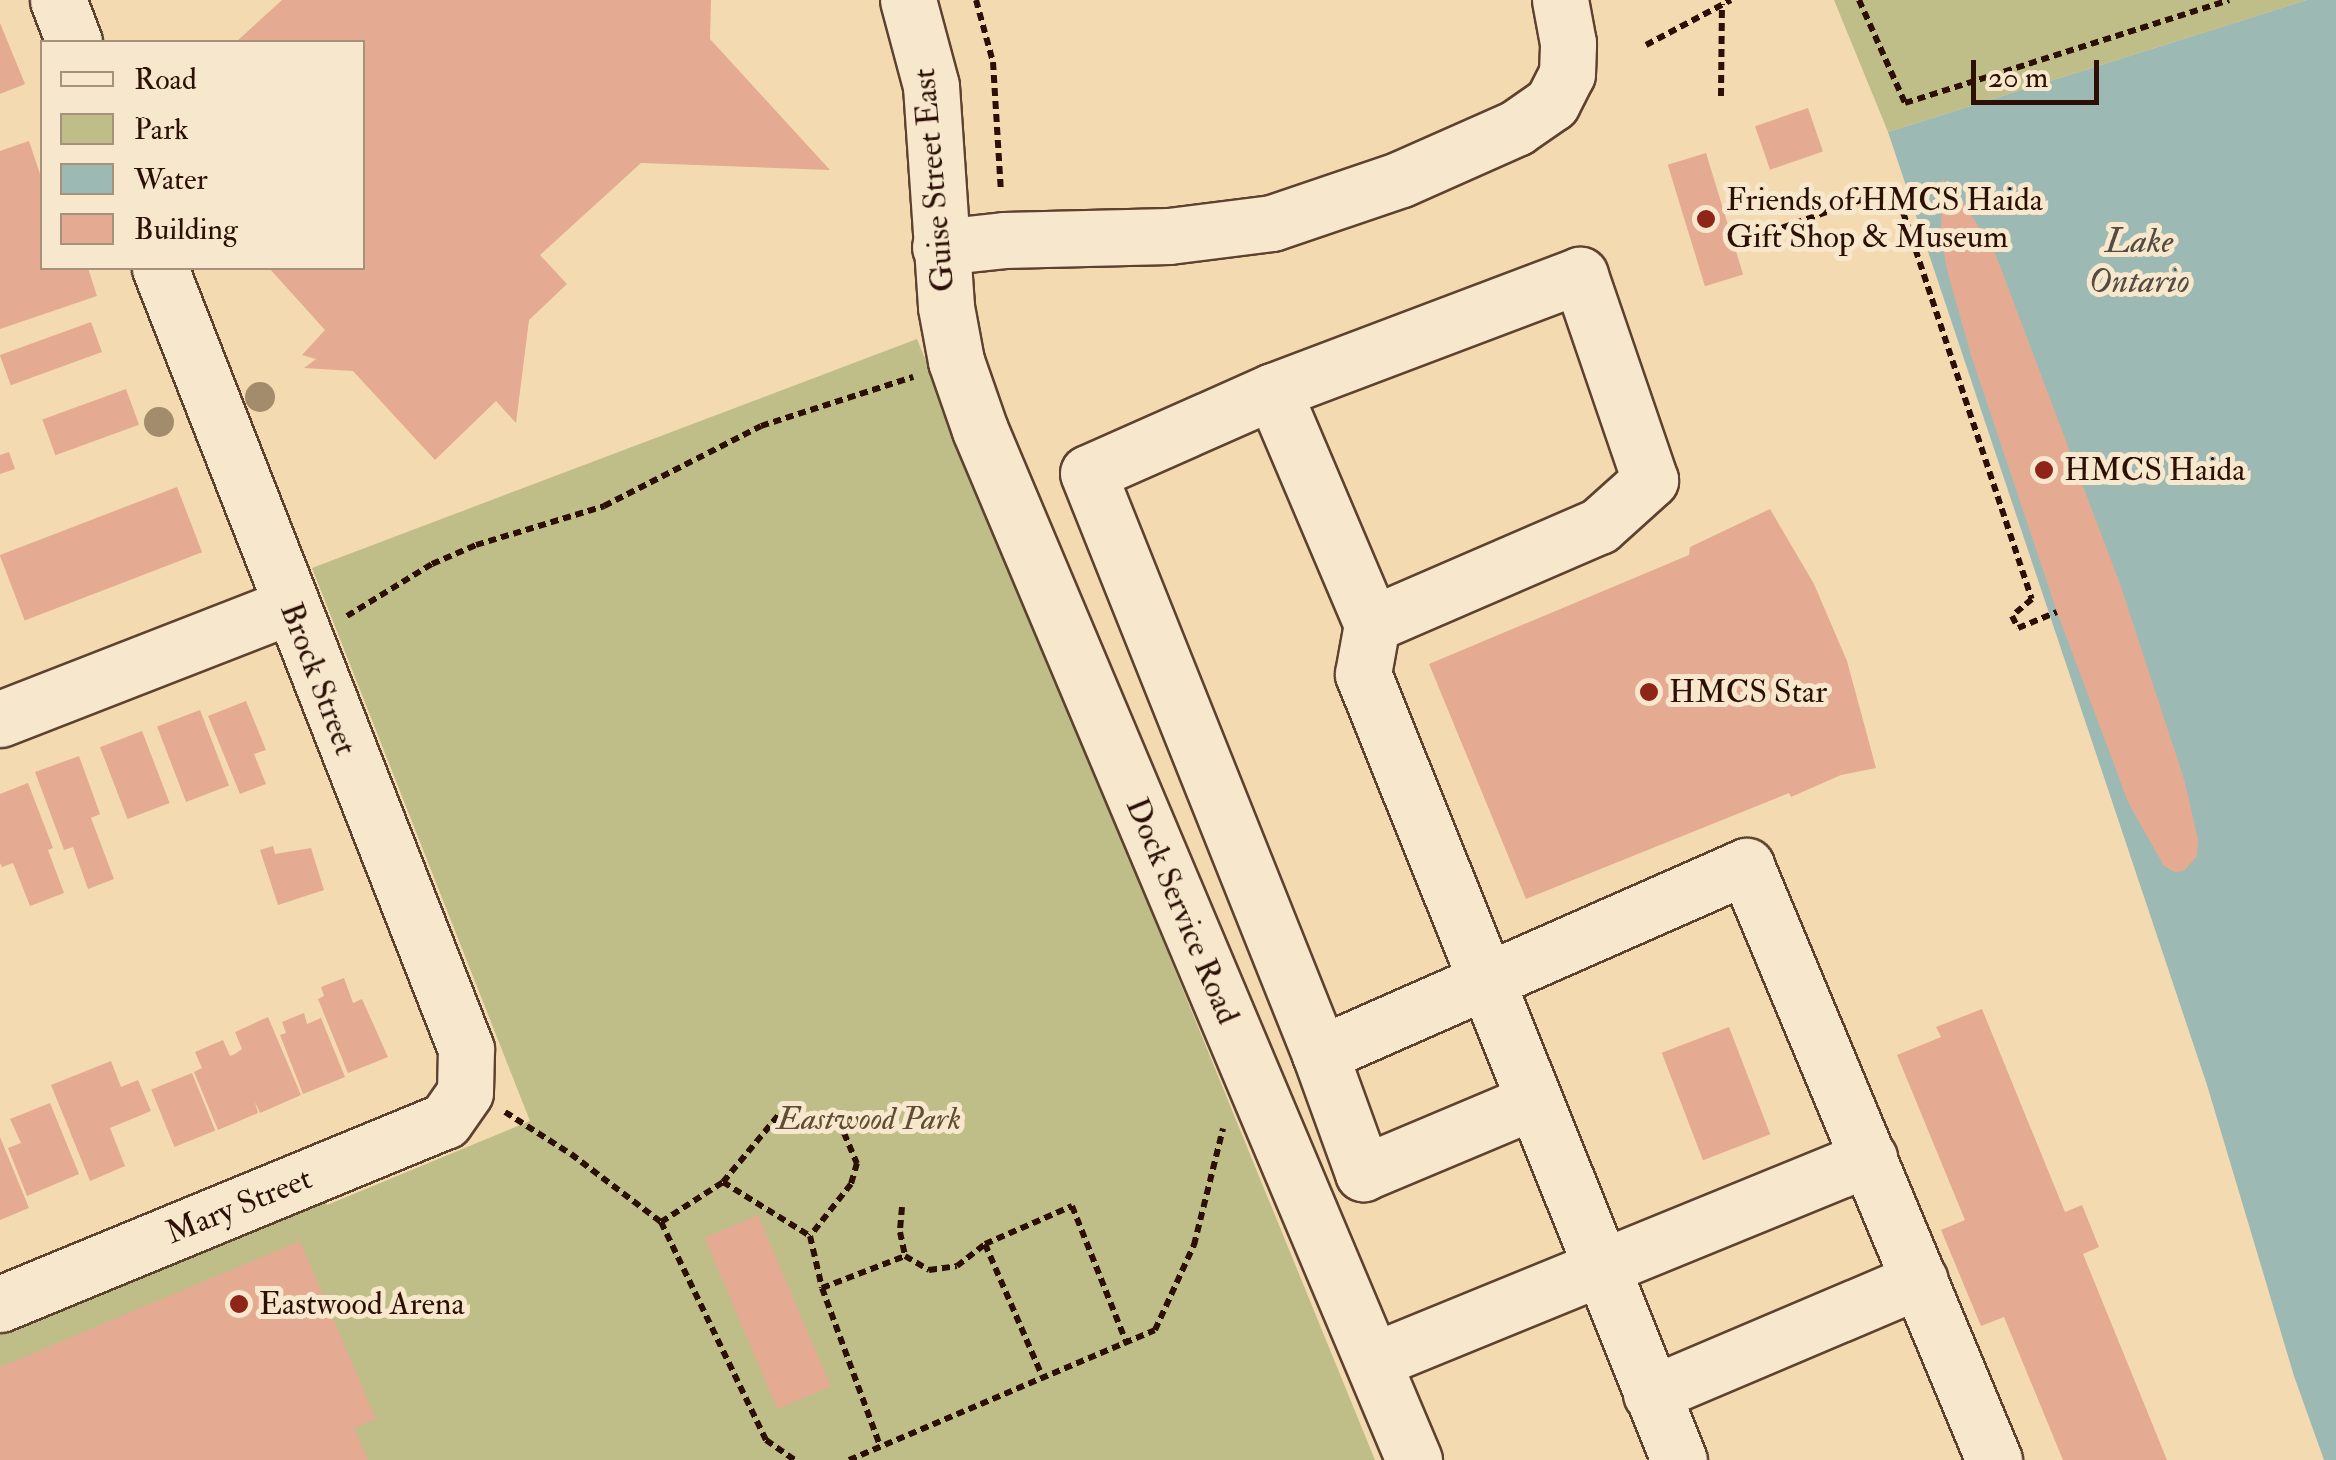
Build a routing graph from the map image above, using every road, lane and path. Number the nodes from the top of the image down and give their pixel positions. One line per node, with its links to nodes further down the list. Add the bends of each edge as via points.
1 (58, 0): 8 (street)
2 (908, 0): 13 (street, Guise Street East, via 931,86)
3 (976, 0): 12 (path, via 993,62)
4 (1560, 0): 12 (street, via 1568,74 1552,103 1516,128 1401,178 1272,223 1169,236)
5 (1859, 0): 6 (path, via 1906,103)
6 (2229, 0)
7 (1726, 2): 9 (path); 10 (path)
8 (73, 40)
9 (1646, 45)
10 (1721, 96)
11 (1770, 232): 17 (path, via 1896,188 2032,599 2012,616 2018,628)
12 (1004, 240): 13 (street)
13 (940, 247): 15 (street, Guise Street East)
14 (161, 270): 19 (street, Brock Street)
15 (956, 361): 19 (path, via 762,426 604,506 476,545); 23 (street, Dock Service Road)
16 (1273, 391): 18 (street); 18 (street, via 1580,275 1650,480 1599,526); 22 (street, via 1088,473)
17 (2057, 612)
18 (1372, 624): 21 (street, via 1363,674)
19 (297, 625): 20 (street); 24 (street, Brock Street, via 466,1049)
20 (0, 718)
21 (1487, 982): 22 (street); 25 (street); 26 (street, via 1746,866)
22 (1320, 1054): 25 (street, via 1363,1173)
23 (1252, 1075): 37 (path, via 1221,1133 1194,1244 1169,1301 1155,1330); 38 (street, Dock Service Road)
24 (465, 1092): 29 (path, via 572,1154); 36 (street, Mary Street, via 444,1120)
25 (1534, 1101): 33 (street)
26 (1869, 1158): 33 (street); 34 (street)
27 (723, 1182): 29 (path); 30 (path); 30 (path, via 782,1111 829,1118 853,1146 857,1163 850,1184)
28 (902, 1207): 32 (path)
29 (661, 1222): 43 (path, via 766,1440)
30 (810, 1236): 35 (path)
31 (985, 1244): 32 (path, via 944,1270); 37 (path, via 1072,1206); 39 (path)
32 (905, 1256): 35 (path)
33 (1600, 1268): 38 (street); 40 (street)
34 (1920, 1280): 40 (street); 42 (street)
35 (822, 1288): 41 (path)
36 (0, 1304)
37 (1127, 1344): 39 (path)
38 (1374, 1360): 45 (street, Dock Service Road)
39 (1042, 1376): 41 (path)
40 (1651, 1394): 46 (street)
41 (880, 1446): 44 (path)
42 (1987, 1458)
43 (795, 1460)
44 (850, 1460)
45 (1414, 1460)
46 (1679, 1460)

